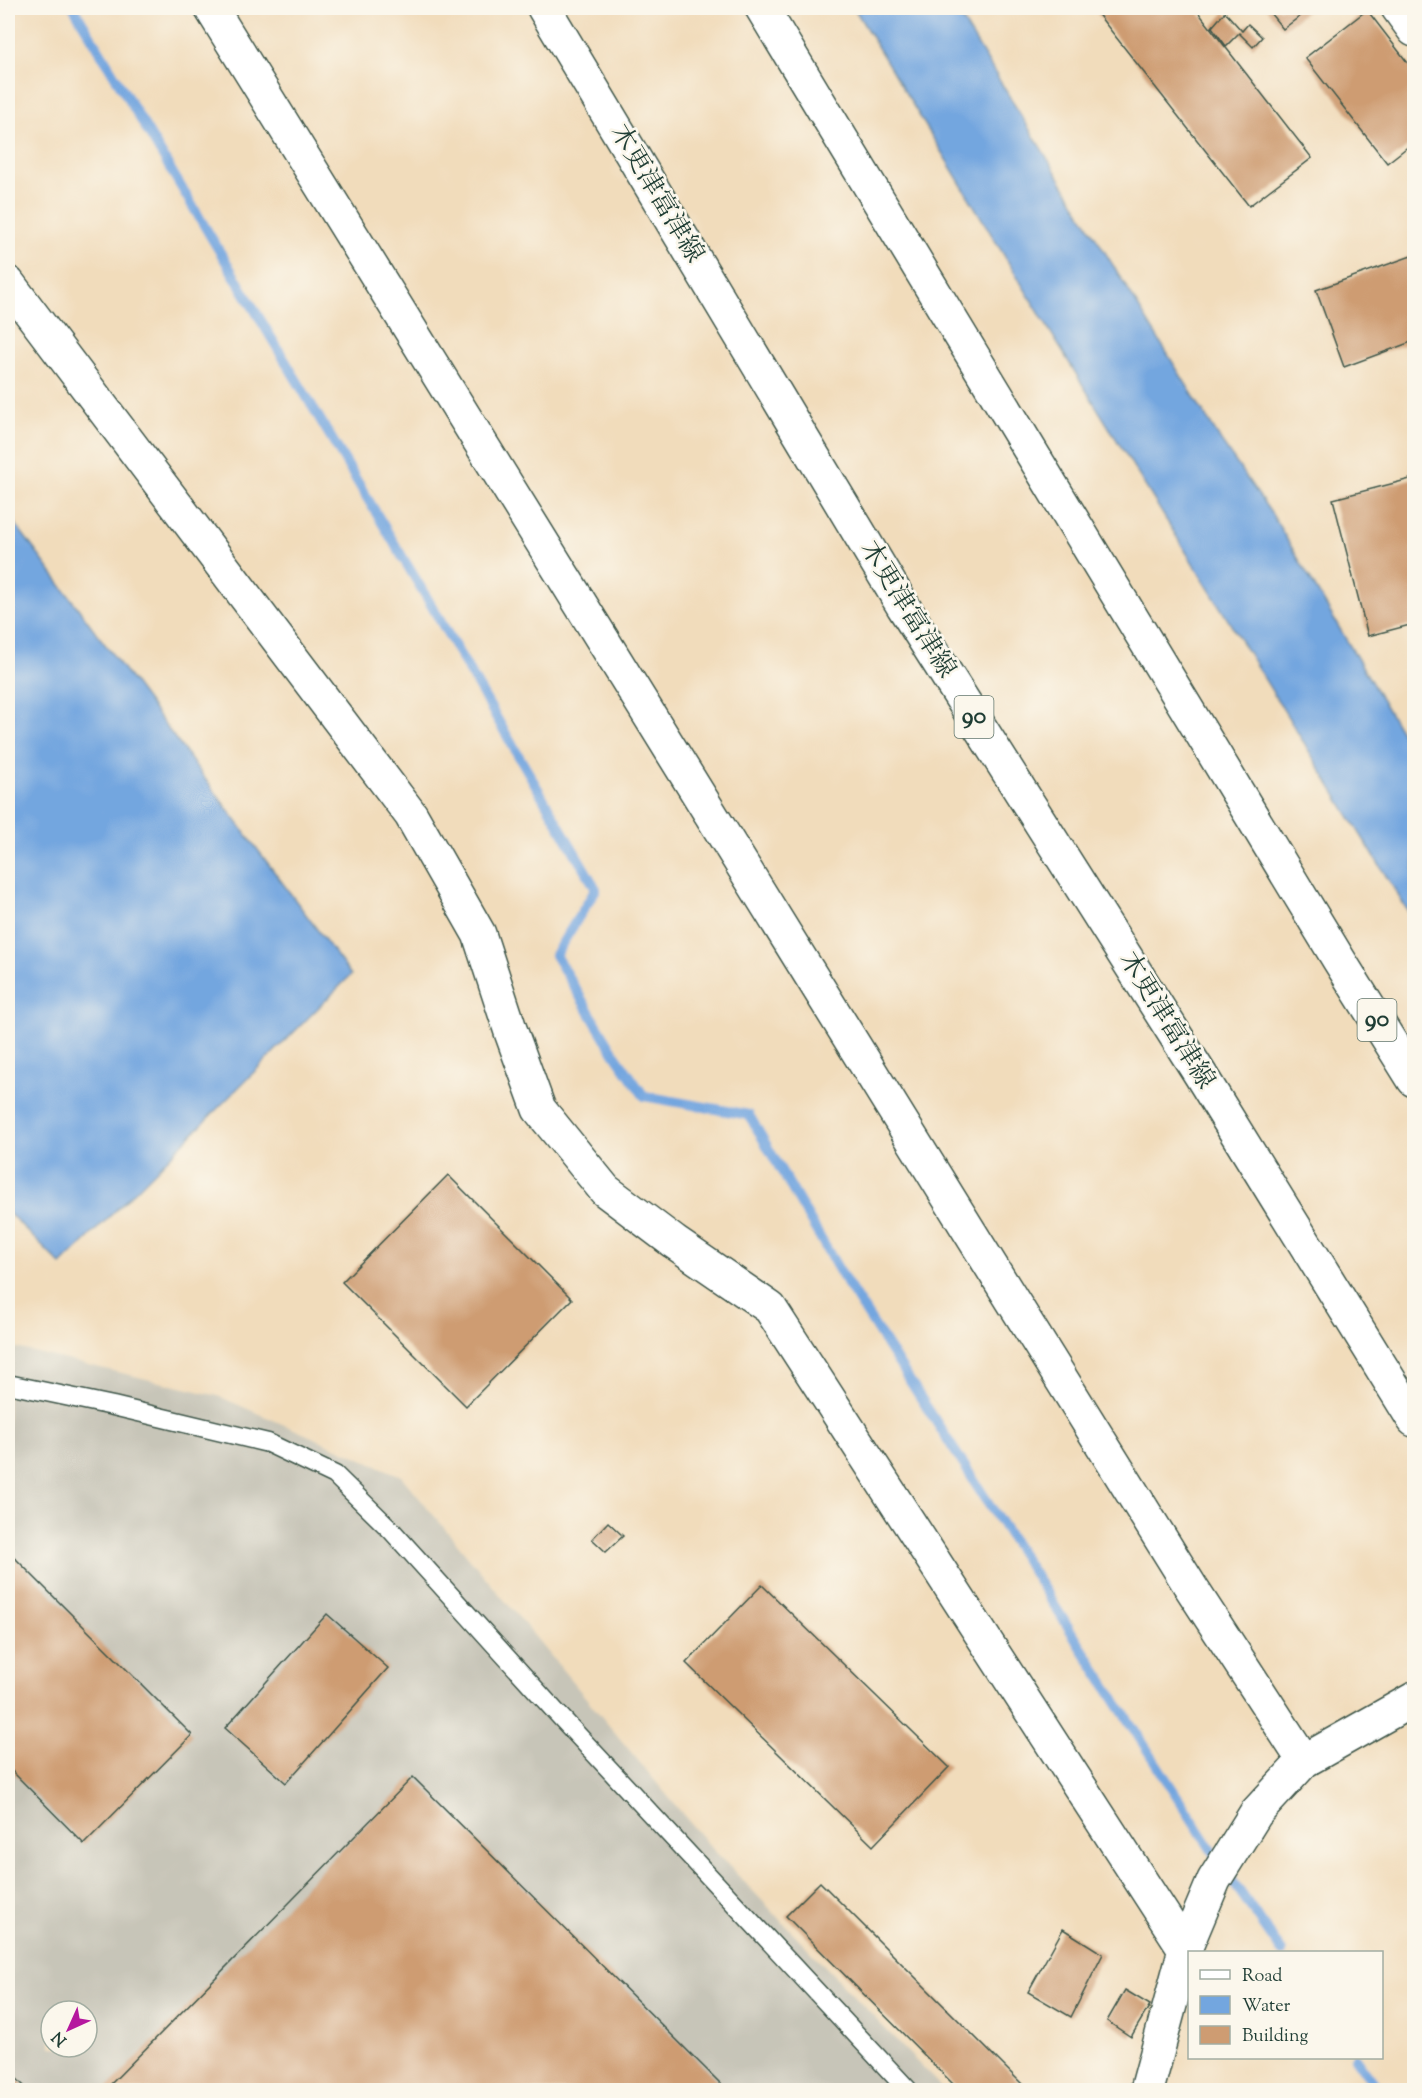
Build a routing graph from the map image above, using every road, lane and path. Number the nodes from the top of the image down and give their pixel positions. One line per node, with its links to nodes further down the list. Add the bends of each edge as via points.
1 (211, 8): 11 (street, via 1192,1589)
2 (544, 8): 9 (street, 木更津富津線 / 90, via 903,606)
3 (762, 8): 7 (street, 90)
4 (1398, 8): 5 (street)
5 (1414, 30)
6 (8, 284): 12 (street, via 411,815 479,934 539,1109 605,1190 770,1308)
7 (1414, 1080)
8 (8, 1384): 13 (lane, via 268,1443 335,1475 392,1530)
9 (1414, 1420)
10 (1414, 1699): 11 (street)
11 (1304, 1761): 12 (street, via 1256,1813 1238,1840 1209,1892)
12 (1185, 1949): 14 (street)
13 (908, 2091)
14 (1146, 2091)

